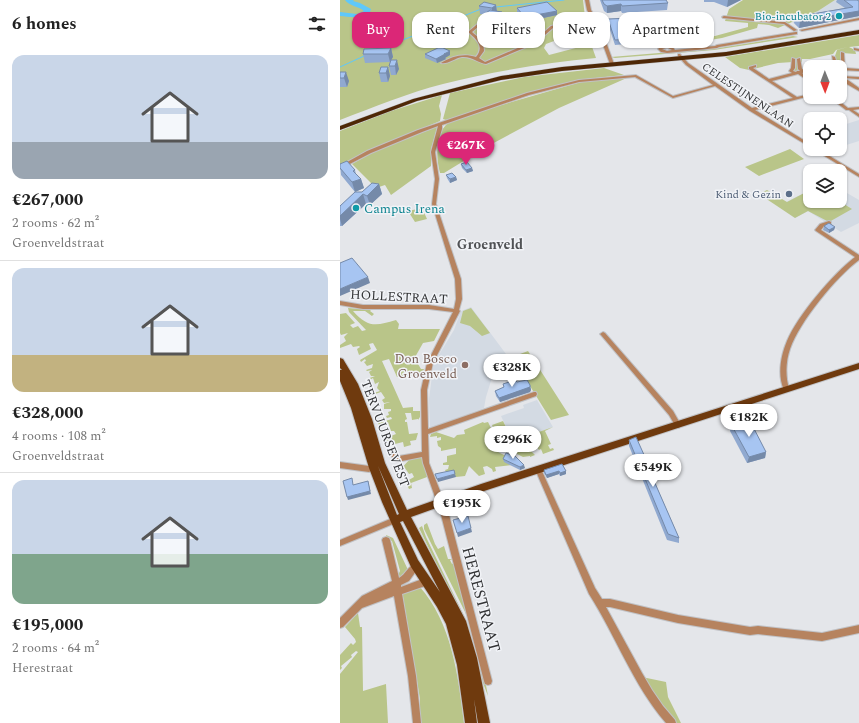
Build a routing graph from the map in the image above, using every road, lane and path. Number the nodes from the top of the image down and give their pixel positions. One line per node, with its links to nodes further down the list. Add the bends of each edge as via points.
1 (584, 0): 3 (street)
2 (588, 0): 4 (street)
3 (589, 12)
4 (589, 12)
5 (724, 17): 10 (street, via 786,23)
6 (859, 20): 10 (street, via 808,28 803,30 803,34)
7 (477, 26): 12 (street, via 470,32)
8 (553, 27): 18 (street, via 528,45 485,63)
9 (859, 29): 16 (highway, via 746,48)
10 (796, 32): 16 (street)
11 (859, 32): 16 (highway, via 752,50)
12 (477, 37)
13 (482, 48): 18 (street)
14 (604, 48): 23 (street)
15 (842, 53): 22 (street)
16 (678, 55): 23 (highway); 34 (street, CELESTIJNENLAAN)
17 (833, 57): 21 (street)
18 (477, 58): 24 (street, via 462,54)
19 (793, 59): 29 (street, via 791,71)
20 (799, 59): 29 (street)
21 (834, 60)
22 (842, 60)
23 (610, 62): 44 (highway, via 534,70 464,83 414,97); 45 (highway, via 483,82 415,100)
24 (443, 63)
25 (755, 66): 32 (street, via 749,67)
26 (847, 69): 27 (street)
27 (859, 70)
28 (803, 71): 29 (street)
29 (798, 72): 30 (street); 32 (street)
30 (803, 76)
31 (858, 78): 35 (street, via 841,77)
32 (770, 80): 37 (street)
33 (854, 82): 35 (street)
34 (716, 85): 41 (street, CELESTIJNENLAAN); 43 (street, via 673,97 639,76 579,81 528,94)
35 (857, 89)
36 (803, 96): 37 (street)
37 (796, 98): 41 (street)
38 (842, 104): 40 (street)
39 (859, 108): 40 (street)
40 (850, 109): 42 (street)
41 (751, 110): 46 (street, CELESTIJNENLAAN)
42 (859, 116)
43 (440, 124): 48 (street, via 369,152); 53 (street, via 433,152 437,179 434,201 458,279)
44 (340, 125)
45 (340, 128)
46 (803, 142)
47 (826, 156): 49 (street)
48 (340, 168)
49 (859, 176)
50 (829, 223): 51 (street, via 822,225 818,230)
51 (859, 257): 58 (street, via 847,266 817,300 790,341 785,359)
52 (340, 302): 53 (street, HOLLESTRAAT, via 363,308 429,307)
53 (457, 310): 61 (street, HERESTRAAT, via 428,369 424,390)
54 (603, 334): 60 (street)
55 (340, 361): 68 (main road, TERVUURSEVEST, via 354,384 381,463)
56 (859, 366): 58 (main road)
57 (340, 373): 69 (main road, TERVUURSEVEST, via 361,421 374,469)
58 (786, 388): 60 (main road)
59 (534, 394): 61 (street)
60 (678, 424): 66 (main road)
61 (426, 432): 63 (street, HERESTRAAT)
62 (393, 454): 63 (street, TERVUURSEVEST, via 397,460)
63 (426, 454): 67 (street, HERESTRAAT, via 426,463)
64 (340, 465): 65 (street)
65 (366, 468)
66 (538, 470): 67 (main road); 75 (street, via 586,579)
67 (440, 502): 68 (main road); 78 (street, HERESTRAAT)
68 (405, 515): 69 (main road); 81 (main road, TERVUURSEVEST, via 462,625 472,658)
69 (395, 520): 71 (street); 72 (main road, TERVUURSEVEST)
70 (386, 540): 74 (street)
71 (340, 543)
72 (415, 567): 73 (main road, TERVUURSEVEST); 74 (street)
73 (425, 582): 74 (street); 80 (main road, TERVUURSEVEST, via 440,602 453,628)
74 (397, 587): 76 (street, via 356,606); 79 (street, via 412,676)
75 (601, 603): 77 (street, via 750,631 822,636); 82 (street, via 623,648 658,708)
76 (340, 624)
77 (859, 628)
78 (488, 681)
79 (416, 723)
80 (471, 723)
81 (484, 723)
82 (672, 723)

